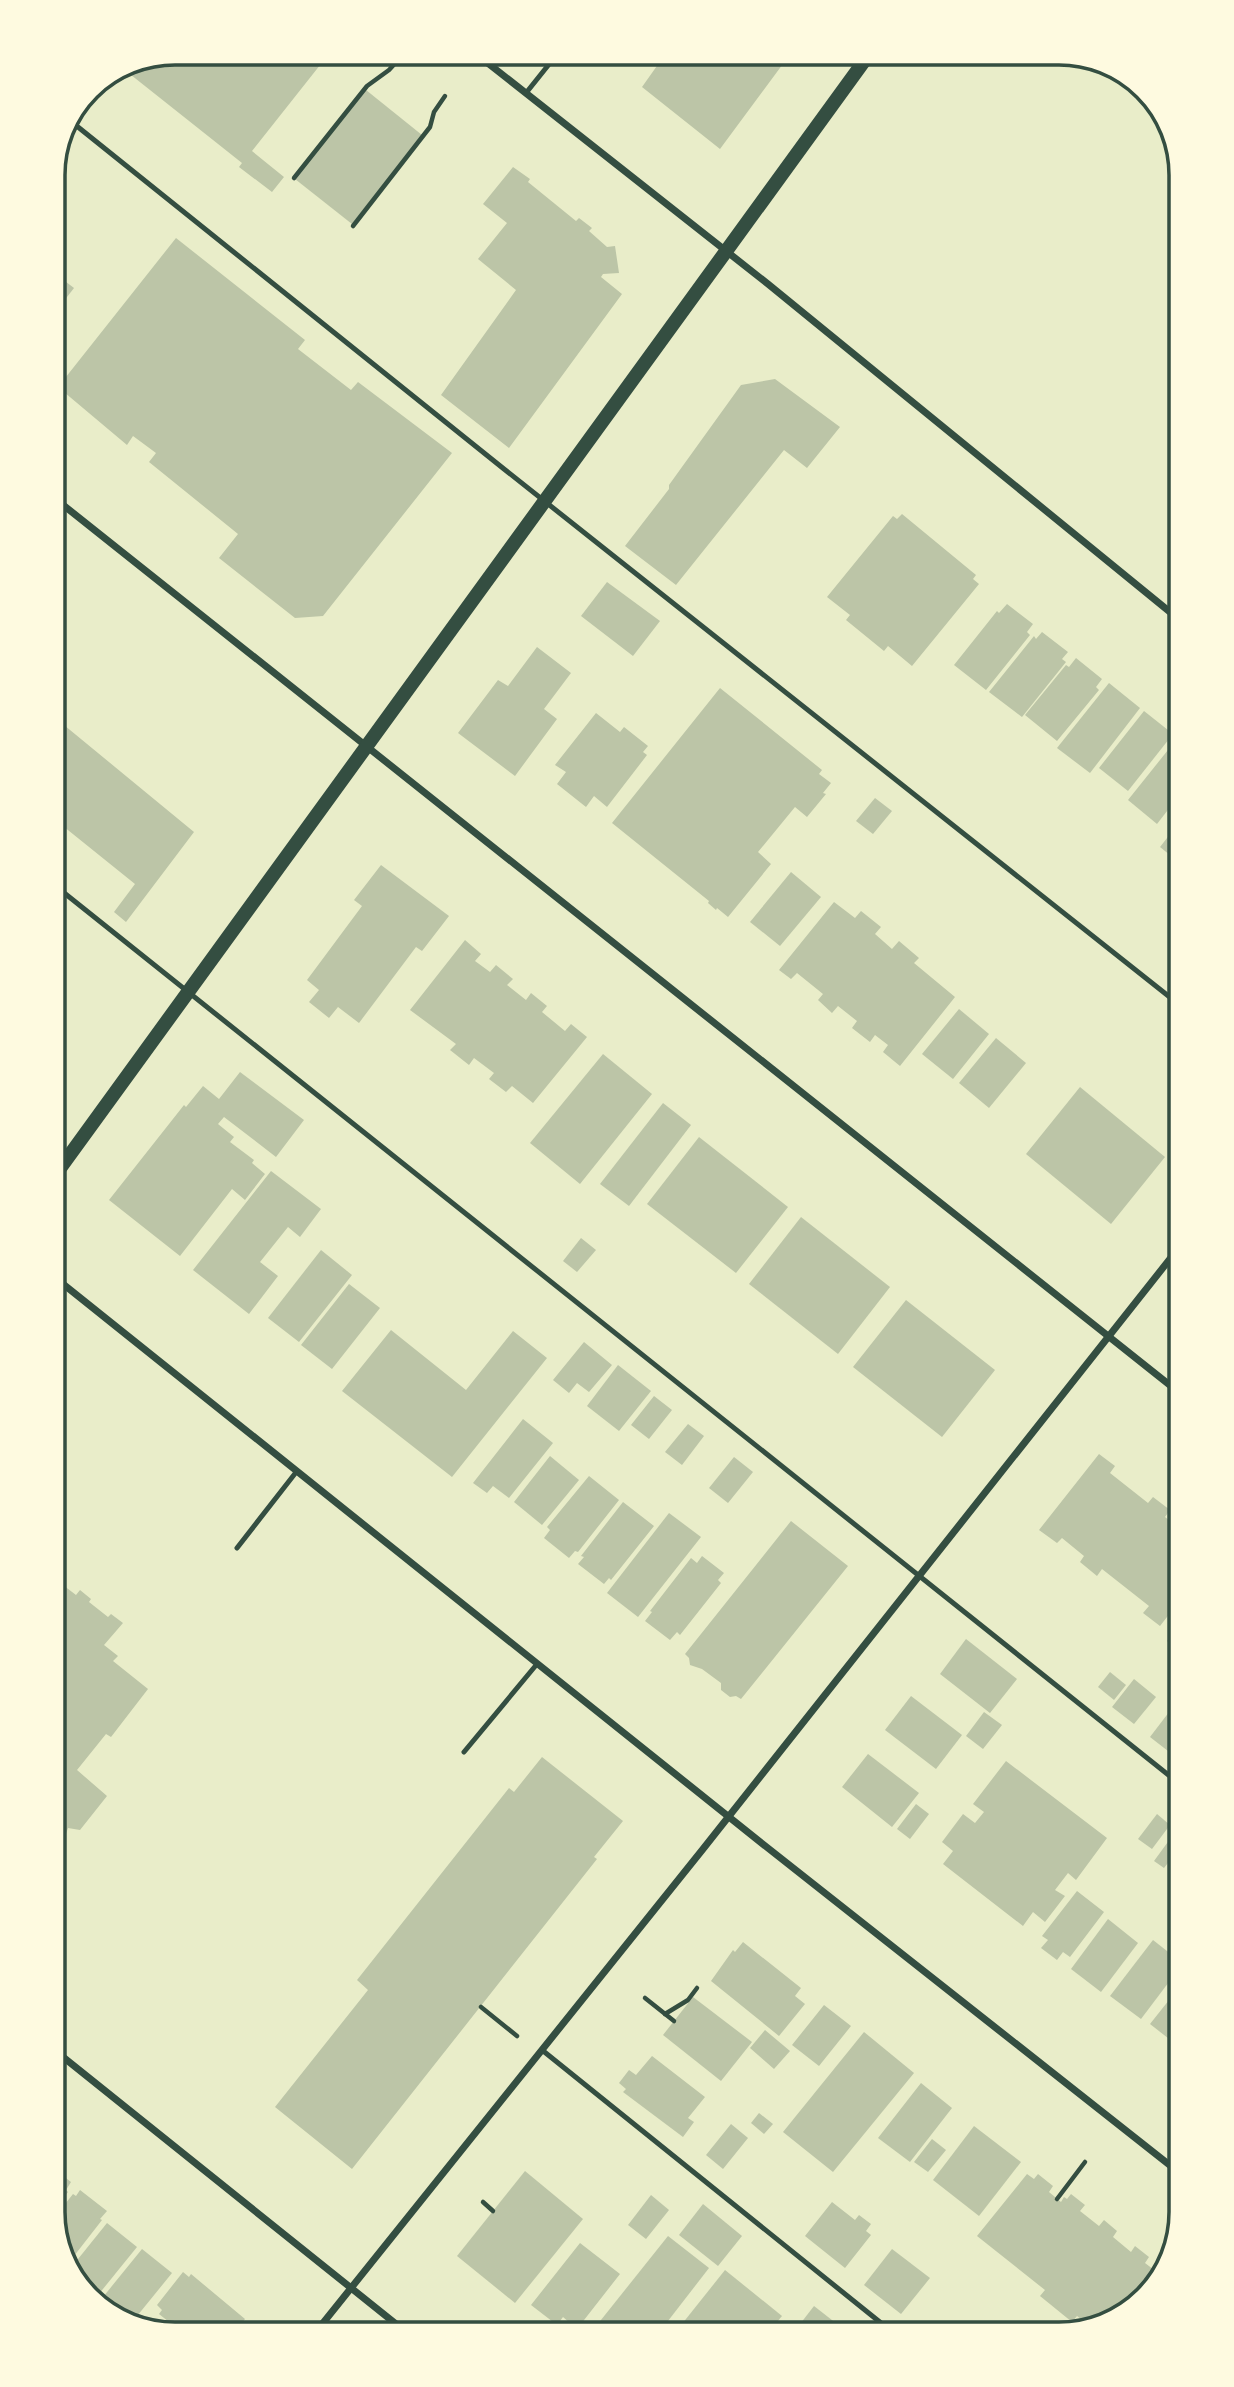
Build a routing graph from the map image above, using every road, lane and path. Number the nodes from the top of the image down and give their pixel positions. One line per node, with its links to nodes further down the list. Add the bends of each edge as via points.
1 (394, 65): 8 (path, via 367,86)
2 (490, 65): 5 (street)
3 (548, 65): 5 (lane)
4 (861, 65): 10 (main road)
5 (526, 93): 10 (street)
6 (445, 96): 9 (path, via 430,127)
7 (76, 126): 11 (lane)
8 (294, 178)
9 (352, 226)
10 (727, 251): 11 (main road); 13 (street)
11 (543, 500): 14 (main road); 17 (lane)
12 (65, 507): 14 (street)
13 (1169, 611)
14 (366, 746): 16 (main road); 21 (street)
15 (65, 894): 16 (lane)
16 (187, 991): 18 (main road); 25 (lane)
17 (1169, 996)
18 (65, 1161)
19 (1169, 1260): 21 (street)
20 (65, 1286): 23 (street)
21 (1108, 1335): 22 (street); 25 (street)
22 (1169, 1384)
23 (297, 1471): 24 (lane); 26 (street)
24 (237, 1548)
25 (919, 1574): 28 (lane); 29 (street)
26 (537, 1664): 27 (lane); 29 (street)
27 (464, 1752)
28 (1169, 1775)
29 (729, 1816): 36 (street); 39 (street)
30 (697, 1988): 33 (path)
31 (645, 1998): 33 (path)
32 (481, 2007): 35 (path)
33 (666, 2014): 34 (path)
34 (674, 2021)
35 (517, 2036)
36 (542, 2050): 43 (street); 46 (lane)
37 (65, 2059): 43 (street)
38 (1085, 2162): 40 (path)
39 (1169, 2164)
40 (1057, 2199)
41 (483, 2202): 42 (path)
42 (493, 2211)
43 (351, 2288): 44 (street); 45 (street)
44 (324, 2322)
45 (394, 2322)
46 (880, 2322)

